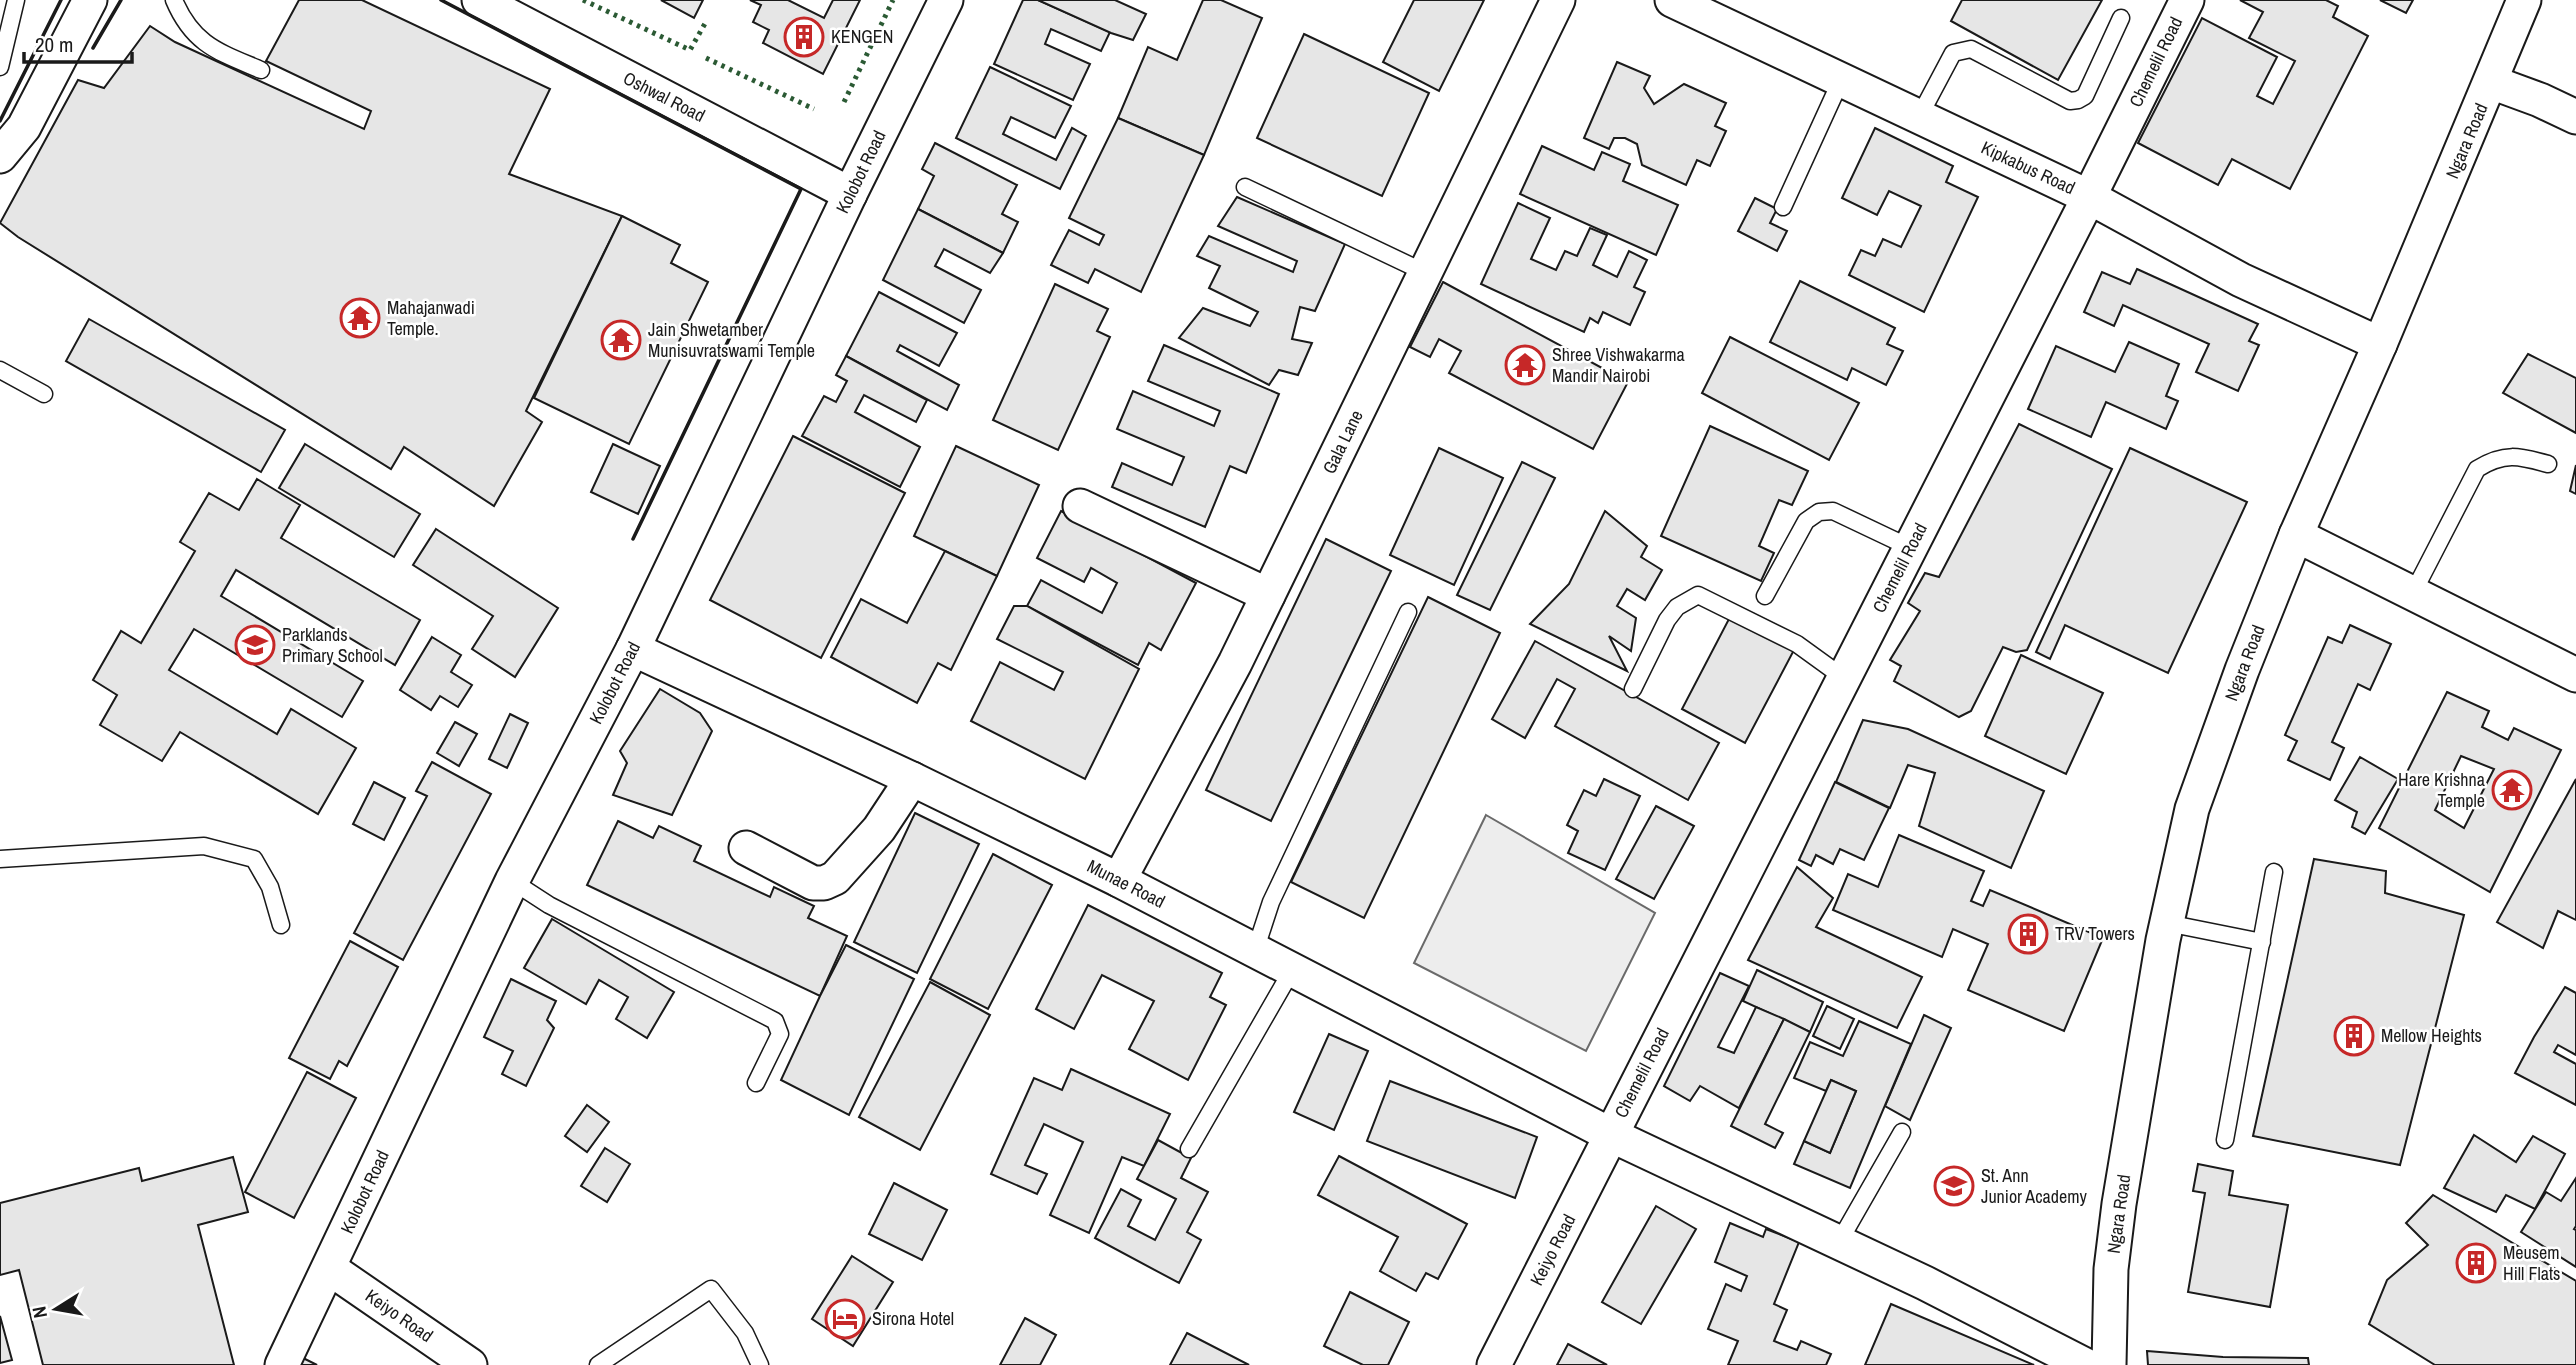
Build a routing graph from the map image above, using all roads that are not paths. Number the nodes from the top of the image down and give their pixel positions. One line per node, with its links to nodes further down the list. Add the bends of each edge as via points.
1 (16, 0): 11 (lane)
2 (90, 0): 17 (street, via 24,127)
3 (174, 0): 12 (lane, via 182,20 202,41)
4 (946, 0): 19 (street, Kolobot Road)
5 (1558, 0): 22 (street, Gala Lane)
6 (1672, 0): 13 (street, Kipkabus Road)
7 (2187, 0): 20 (street, Chemelil Road)
8 (2524, 0): 14 (street, Ngara Road)
9 (498, 5): 19 (street, Oshwal Road)
10 (2120, 18): 15 (lane, via 2084,96 2078,100 1971,49 1953,53)
11 (0, 67)
12 (261, 70)
13 (1841, 80): 15 (street, Kipkabus Road); 21 (lane)
14 (2491, 82): 16 (street); 23 (street, Ngara Road)
15 (1919, 117): 20 (street, Kipkabus Road)
16 (2576, 117)
17 (0, 156)
18 (1245, 187): 22 (lane)
19 (850, 194): 34 (street, Kolobot Road)
20 (2090, 197): 23 (street, Kipkabus Road, via 2241,280); 29 (street, Chemelil Road)
21 (1783, 207)
22 (1426, 273): 31 (street, Gala Lane)
23 (2380, 344): 28 (street, Ngara Road)
24 (0, 370): 25 (lane)
25 (44, 394)
26 (2548, 464): 30 (lane, via 2514,456 2494,459 2477,470)
27 (1080, 506): 31 (street)
28 (2296, 535): 30 (street); 44 (street, Ngara Road, via 2192,809)
29 (1911, 548): 32 (lane, via 1833,511 1819,512 1806,521); 36 (street, Chemelil Road)
30 (2413, 593): 35 (street)
31 (1268, 595): 42 (street, Gala Lane)
32 (1765, 596)
33 (1408, 612): 47 (lane, via 1271,902)
34 (633, 649): 38 (street, Munae Road); 43 (street, Kolobot Road)
35 (2576, 676)
36 (1844, 678): 37 (lane, via 1797,644 1698,595 1677,607 1667,620); 51 (street, Chemelil Road)
37 (1633, 689)
38 (912, 779): 39 (street, via 879,828 835,878 824,883 813,883); 42 (street, Munae Road)
39 (746, 848)
40 (0, 859): 45 (lane, via 204,846 254,859 270,887)
41 (2274, 872): 46 (lane)
42 (1119, 880): 47 (street, Munae Road)
43 (512, 881): 49 (lane, via 775,1021 780,1034); 55 (street, Kolobot Road)
44 (2167, 923): 46 (lane); 62 (street, Ngara Road, via 2119,1204 2111,1269)
45 (281, 925)
46 (2262, 942): 52 (lane)
47 (1255, 951): 48 (street, Munae Road)
48 (1293, 970): 51 (street, Munae Road); 53 (lane)
49 (757, 1083)
50 (1902, 1132): 54 (lane)
51 (1611, 1135): 54 (street, Munae Road); 60 (street, Keiyo Road)
52 (2225, 1140)
53 (1189, 1149)
54 (1839, 1242): 61 (street, Munae Road)
55 (329, 1268): 56 (street, Kolobot Road); 57 (street, Keiyo Road)
56 (282, 1365)
57 (470, 1365)
58 (598, 1365): 59 (lane, via 712,1289 745,1333)
59 (760, 1365)
60 (1494, 1365)
61 (2085, 1365)
62 (2109, 1365)

